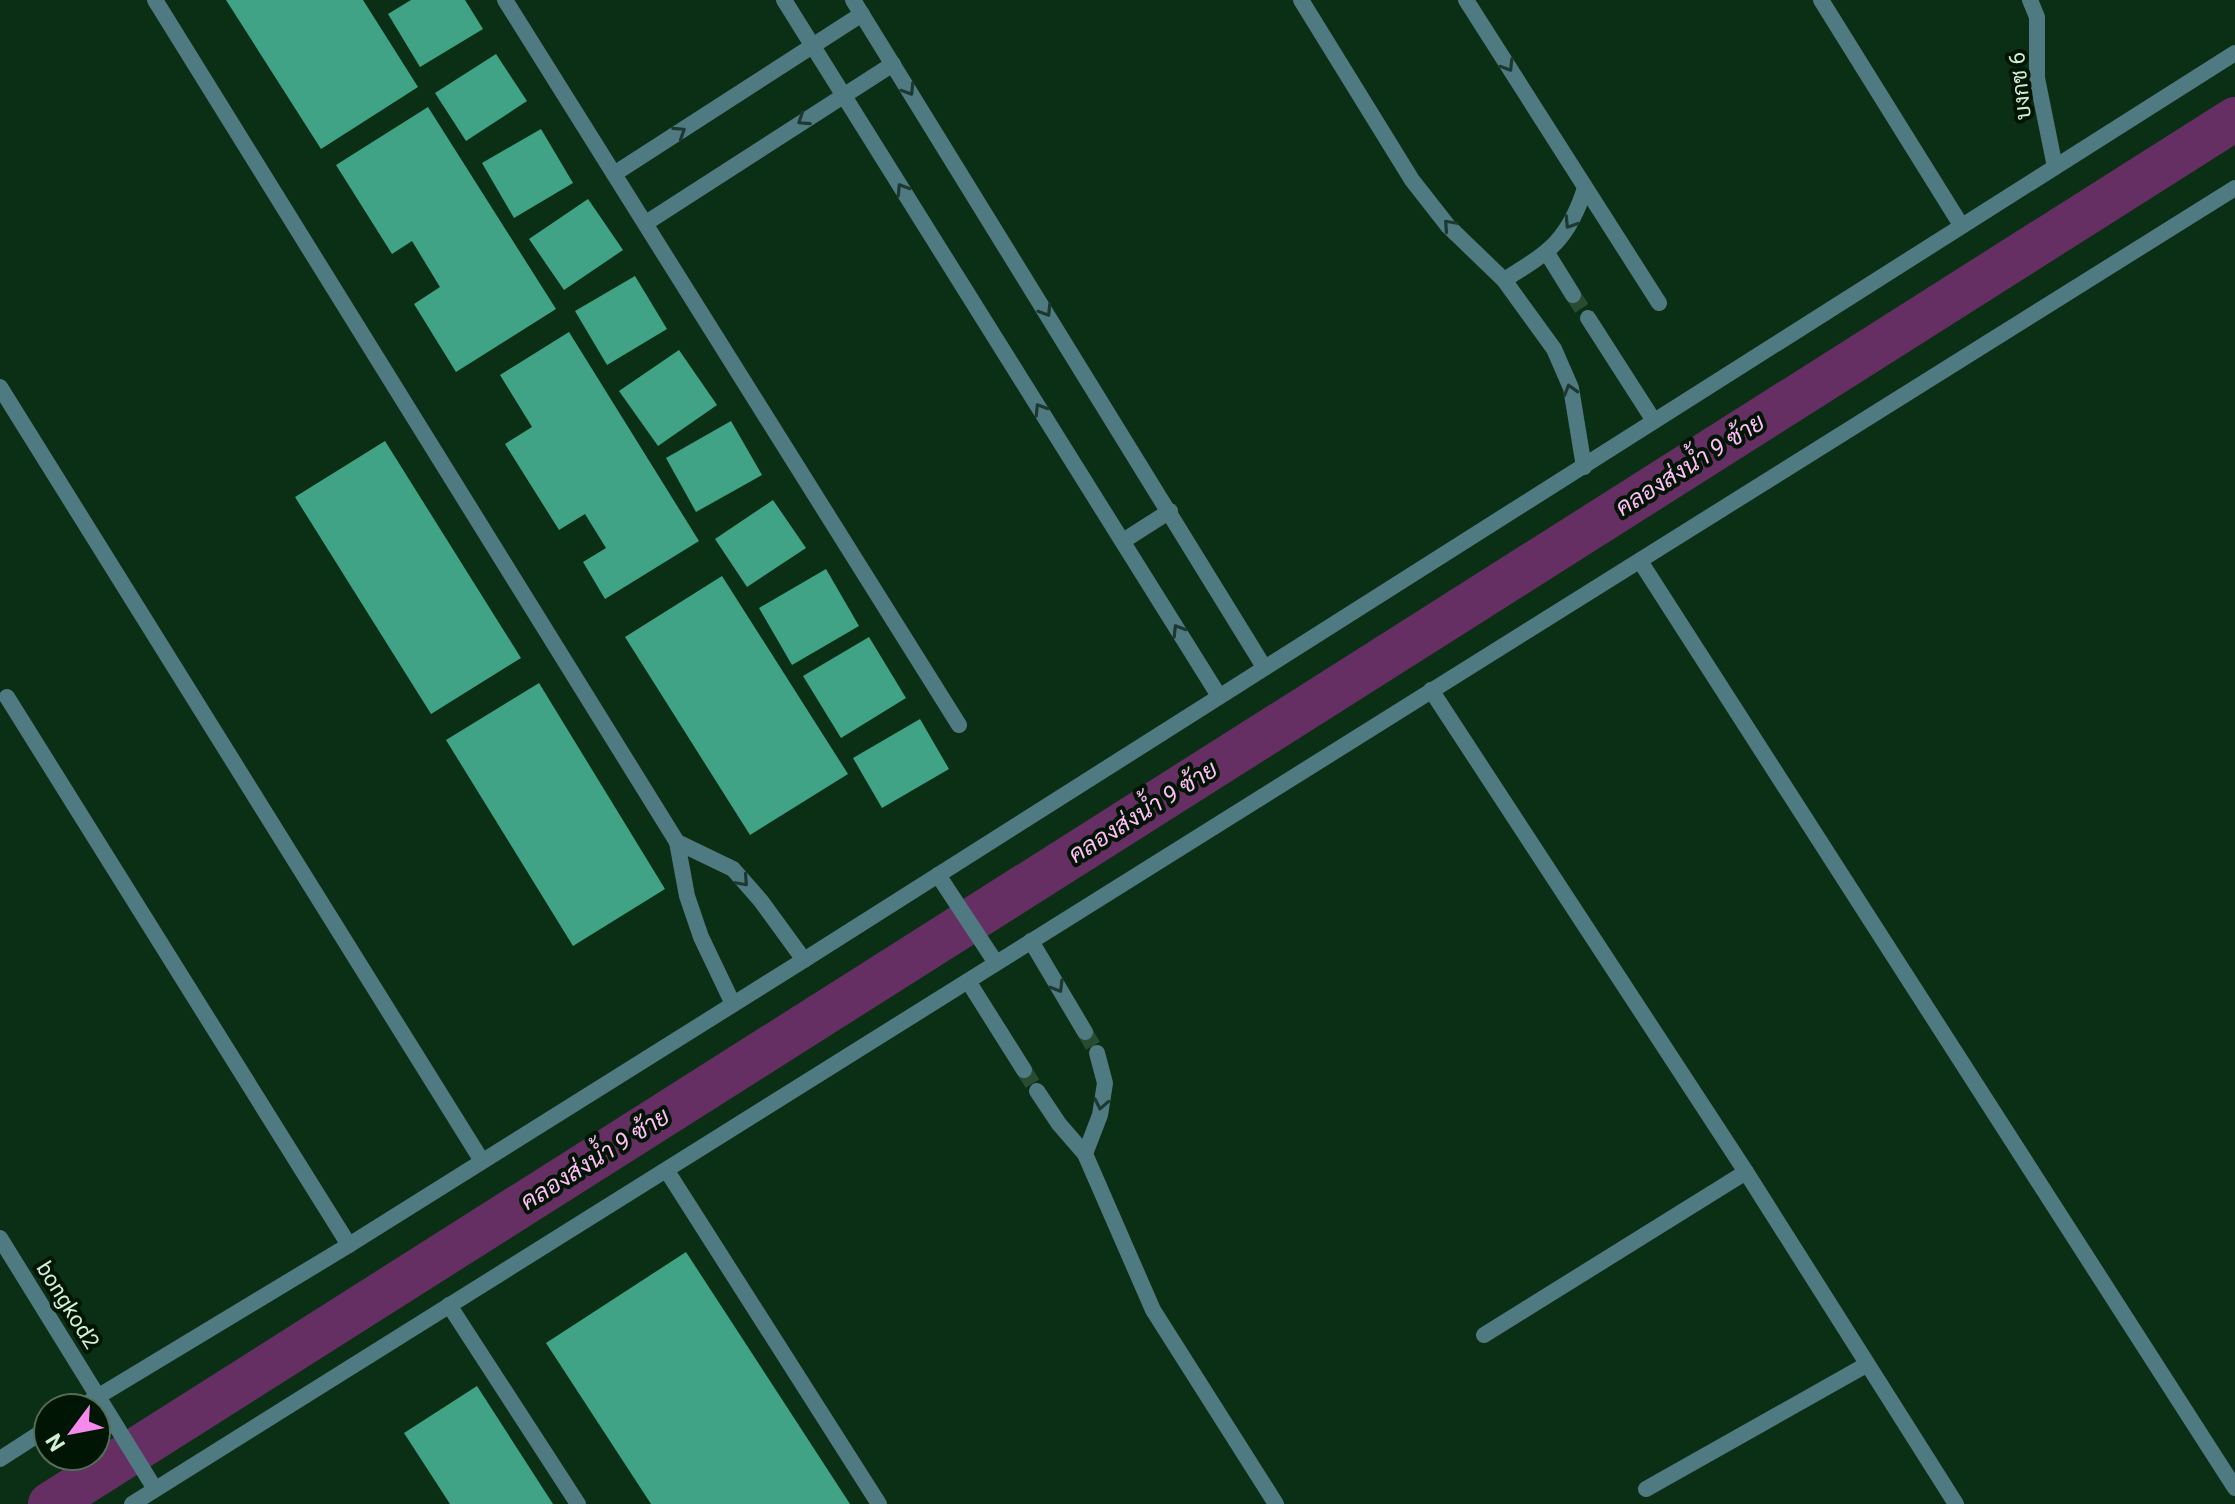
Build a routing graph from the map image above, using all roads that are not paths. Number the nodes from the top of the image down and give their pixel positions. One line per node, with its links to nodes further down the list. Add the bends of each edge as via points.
1 (155, 0): 35 (street)
2 (505, 0): 14 (street)
3 (784, 0): 9 (street)
4 (1301, 0): 20 (street, one-way to 4, via 1448,226 1412,180)
5 (1466, 0): 15 (street, one-way to 15)
6 (1821, 0): 18 (street)
7 (2030, 0): 13 (street, บงกช 6, via 2037,17 2037,78)
8 (858, 7): 9 (street); 11 (street)
9 (813, 46): 12 (street); 14 (street, one-way to 9)
10 (2235, 53): 13 (street)
11 (893, 64): 12 (street); 27 (street, one-way to 27)
12 (842, 94): 17 (street, one-way to 17); 28 (street, one-way to 12)
13 (2055, 167): 18 (street)
14 (614, 174): 17 (street)
15 (1585, 188): 19 (street, one-way to 19, via 1577,213); 22 (street)
16 (2235, 188): 29 (street)
17 (646, 223): 34 (street)
18 (1961, 225): 25 (street)
19 (1547, 253): 20 (street); 21 (street)
20 (1504, 280): 26 (street, one-way to 20, via 1571,388 1554,349)
21 (1573, 295)
22 (1659, 303)
23 (1588, 318): 25 (street)
24 (0, 387): 47 (street)
25 (1654, 421): 26 (street)
26 (1584, 467): 30 (street)
27 (1170, 511): 28 (street); 30 (street)
28 (1123, 541): 32 (street, one-way to 28)
29 (1640, 561): 31 (street); 60 (street)
30 (1264, 667): 32 (street)
31 (1431, 690): 37 (street); 49 (street)
32 (1219, 696): 36 (street)
33 (7, 697): 51 (street)
34 (959, 725)
35 (677, 842): 38 (street, one-way to 38, via 733,869); 41 (street, via 701,937)
36 (941, 878): 38 (street); 39 (street)
37 (1031, 941): 39 (street); 42 (street, one-way to 42)
38 (804, 960): 41 (street)
39 (996, 963): 40 (street)
40 (968, 981): 44 (street); 48 (street)
41 (733, 1004): 47 (street)
42 (1085, 1032)
43 (1097, 1053): 46 (street, one-way to 46, via 1105,1083)
44 (1024, 1070)
45 (1037, 1091): 46 (street)
46 (1085, 1154): 66 (street, via 1153,1310)
47 (482, 1161): 51 (street)
48 (667, 1171): 52 (street); 65 (street)
49 (1746, 1172): 53 (street); 54 (street)
50 (0, 1238): 55 (street, bongkod2)
51 (349, 1245): 56 (street)
52 (449, 1305): 61 (street); 64 (street)
53 (1484, 1335)
54 (1866, 1365): 62 (street); 67 (street)
55 (96, 1392)
56 (112, 1397)
57 (112, 1417): 61 (street, bongkod2)
58 (32, 1438): 59 (street)
59 (0, 1459)
60 (2235, 1488)
61 (155, 1489): 63 (street)
62 (1646, 1489)
63 (132, 1504)
64 (578, 1504)
65 (879, 1504)
66 (1276, 1504)
67 (1956, 1504)

